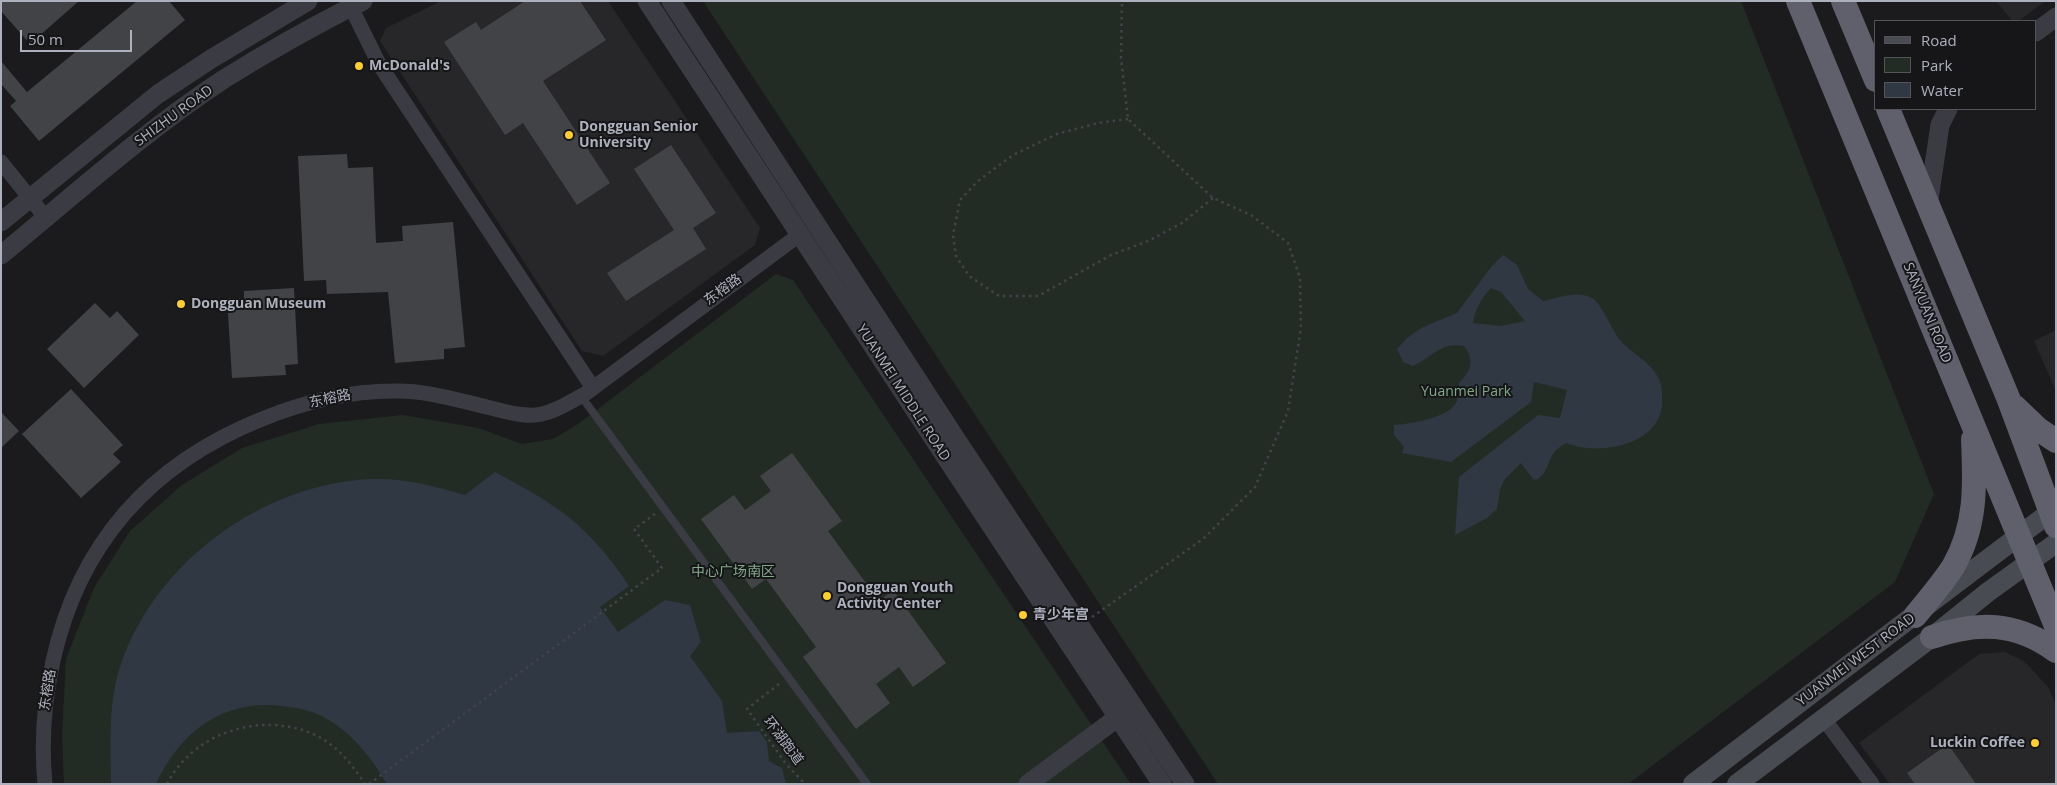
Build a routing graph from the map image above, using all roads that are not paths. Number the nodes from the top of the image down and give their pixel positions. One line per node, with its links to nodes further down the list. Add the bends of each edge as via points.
1 (308, 1): 13 (street, SHIZHU ROAD, via 158,94)
2 (647, 1): 17 (street, YUANMEI MIDDLE ROAD)
3 (671, 1): 31 (street, YUANMEI MIDDLE ROAD)
4 (1798, 1): 21 (highway, SANYUAN ROAD)
5 (1843, 1): 9 (highway)
6 (357, 4): 15 (street, SHIZHU ROAD, via 224,80 129,149); 19 (street, via 380,64)
7 (2056, 17): 8 (street)
8 (2037, 31)
9 (1873, 70)
10 (1888, 110): 14 (highway)
11 (1948, 110): 14 (street, via 1940,125)
12 (1, 162): 13 (street)
13 (30, 198): 15 (street); 16 (street, SHIZHU ROAD)
14 (1928, 206): 20 (highway)
15 (46, 218): 18 (street, SHIZHU ROAD)
16 (1, 222)
17 (799, 235): 19 (street, 东榕路); 32 (street, YUANMEI MIDDLE ROAD)
18 (1, 255)
19 (587, 392): 34 (street, 东榕路, via 561,408 541,415 518,414 421,393 355,393 286,409 245,426 186,459 129,508 105,538 82,576 65,617 49,679 43,724); 35 (lane, via 663,508)
20 (2009, 400): 22 (highway, via 2038,430); 23 (highway)
21 (1972, 422): 24 (highway, SANYUAN ROAD); 27 (highway, via 1975,480 1970,525 1953,567)
22 (2056, 441)
23 (2054, 515): 24 (main road, YUANMEI WEST ROAD)
24 (2019, 535): 26 (highway, SANYUAN ROAD); 27 (main road, YUANMEI WEST ROAD)
25 (2056, 543): 26 (main road, YUANMEI WEST ROAD)
26 (2029, 562): 28 (highway, SANYUAN ROAD); 29 (main road, YUANMEI WEST ROAD)
27 (1915, 616): 39 (main road, YUANMEI WEST ROAD)
28 (2056, 626)
29 (1932, 637): 30 (highway, via 1968,627 2005,628 2040,640); 33 (main road, YUANMEI WEST ROAD)
30 (2056, 652)
31 (1134, 706): 32 (street); 38 (street, YUANMEI MIDDLE ROAD)
32 (1119, 717): 36 (street); 37 (street, YUANMEI MIDDLE ROAD)
33 (1824, 718): 40 (main road, YUANMEI WEST ROAD); 41 (street)
34 (45, 784)
35 (867, 784)
36 (1028, 784)
37 (1162, 784)
38 (1185, 784)
39 (1693, 784)
40 (1736, 784)
41 (1872, 784)

